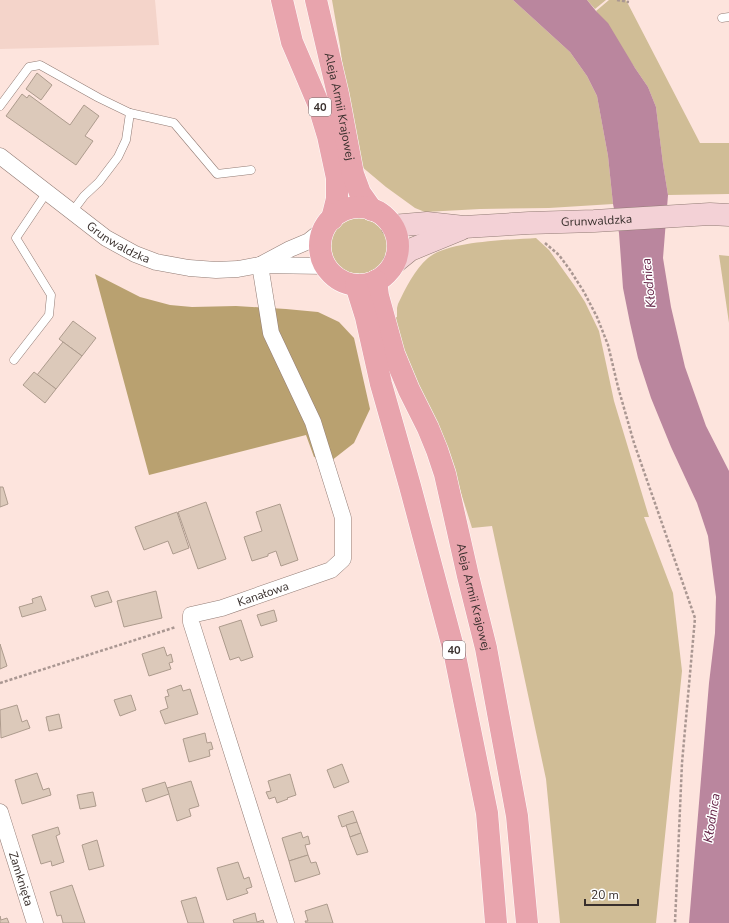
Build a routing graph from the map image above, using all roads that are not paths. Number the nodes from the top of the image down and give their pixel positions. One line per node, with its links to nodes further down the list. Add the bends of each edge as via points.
1 (282, 0): 11 (main road, Aleja Armii Krajowej / 40, via 292,42 318,103 337,178 337,199)
2 (316, 0): 8 (main road, Aleja Armii Krajowej / 40, via 353,174 360,193)
3 (0, 106): 4 (lane, via 29,67 40,65)
4 (130, 113): 6 (lane, via 174,123 217,174); 9 (lane, via 126,140 118,157)
5 (0, 156): 7 (street, Grunwaldzka)
6 (251, 170)
7 (47, 192): 9 (street, Grunwaldzka); 18 (lane, via 16,238 51,295 48,315)
8 (372, 210): 11 (main road, Aleja Armii Krajowej / 40, via 351,208 343,211); 12 (main road, Aleja Armii Krajowej / 40, via 383,216)
9 (72, 212): 15 (street, Grunwaldzka, via 106,238 156,262 216,270)
10 (720, 214): 13 (street, Grunwaldzka)
11 (328, 224): 15 (street, Grunwaldzka, via 309,241); 16 (main road, Aleja Armii Krajowej / 40, via 320,242)
12 (392, 226): 13 (street, Grunwaldzka, via 427,223); 14 (main road, via 397,238 398,251)
13 (464, 227): 14 (street, Grunwaldzka, via 410,250)
14 (394, 263): 17 (main road, via 386,274)
15 (260, 264): 16 (street, Grunwaldzka); 21 (street, Kanałowa, via 272,333 313,422 343,518 343,559 331,570 222,608 191,615 191,622)
16 (325, 266): 17 (main road, via 333,276 343,282)
17 (366, 283): 22 (main road, 40, via 366,317 381,384 454,651 487,813); 23 (main road, Aleja Armii Krajowej, via 378,296 394,354 428,428 445,474 486,648 517,816)
18 (14, 360)
19 (0, 812): 20 (street, Zamknięta)
20 (35, 923)
21 (286, 923)
22 (496, 923)
23 (527, 923)

